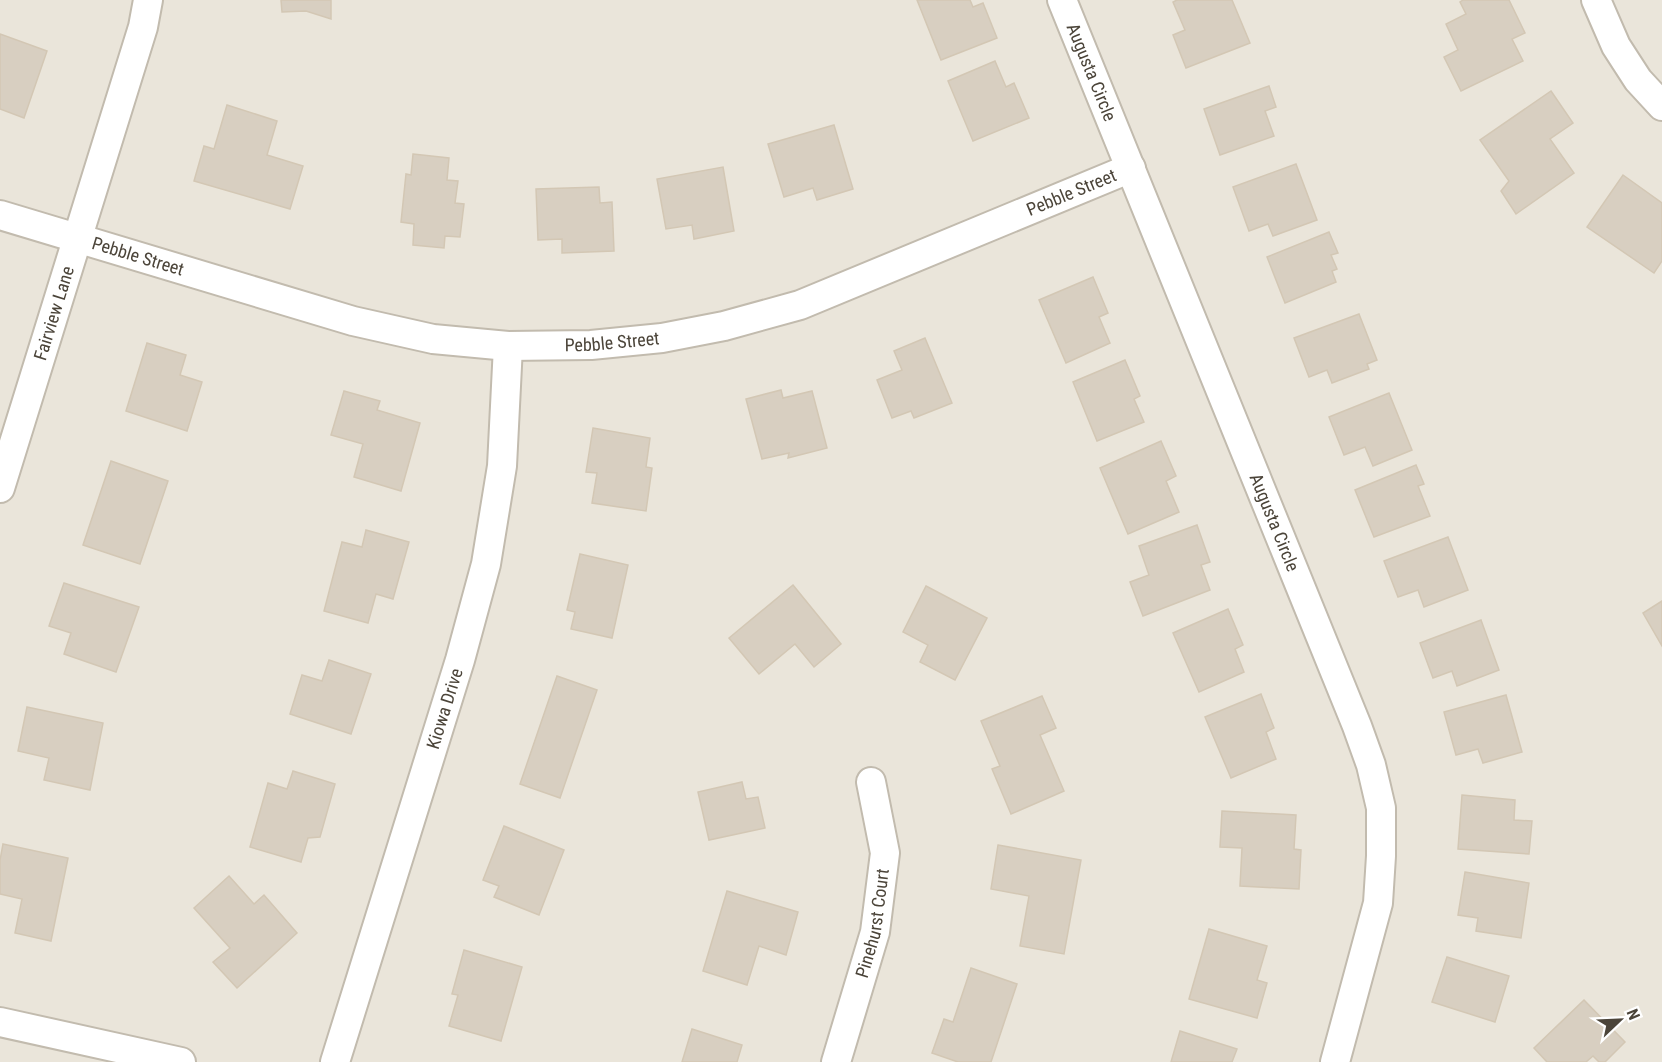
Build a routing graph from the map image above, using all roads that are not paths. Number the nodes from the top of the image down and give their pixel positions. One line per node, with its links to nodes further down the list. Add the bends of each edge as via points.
1 (148, 0): 7 (street, Fairview Lane)
2 (1062, 0): 5 (street, Augusta Circle)
3 (1596, 0): 4 (street, via 1616,46 1638,80)
4 (1662, 106)
5 (1131, 168): 8 (street, Pebble Street, via 800,305 662,338 591,345); 12 (street, Augusta Circle, via 1357,726 1381,808 1378,903)
6 (0, 215): 7 (street, Pebble Street)
7 (77, 238): 8 (street, Pebble Street, via 353,321 433,339); 9 (street, Fairview Lane)
8 (508, 346): 14 (street, Kiowa Drive, via 502,466 486,564)
9 (0, 488)
10 (871, 782): 15 (street, Pinehurst Court, via 885,853 875,932)
11 (0, 1022): 13 (street)
12 (1343, 1060)
13 (181, 1062)
14 (335, 1062)
15 (836, 1062)

